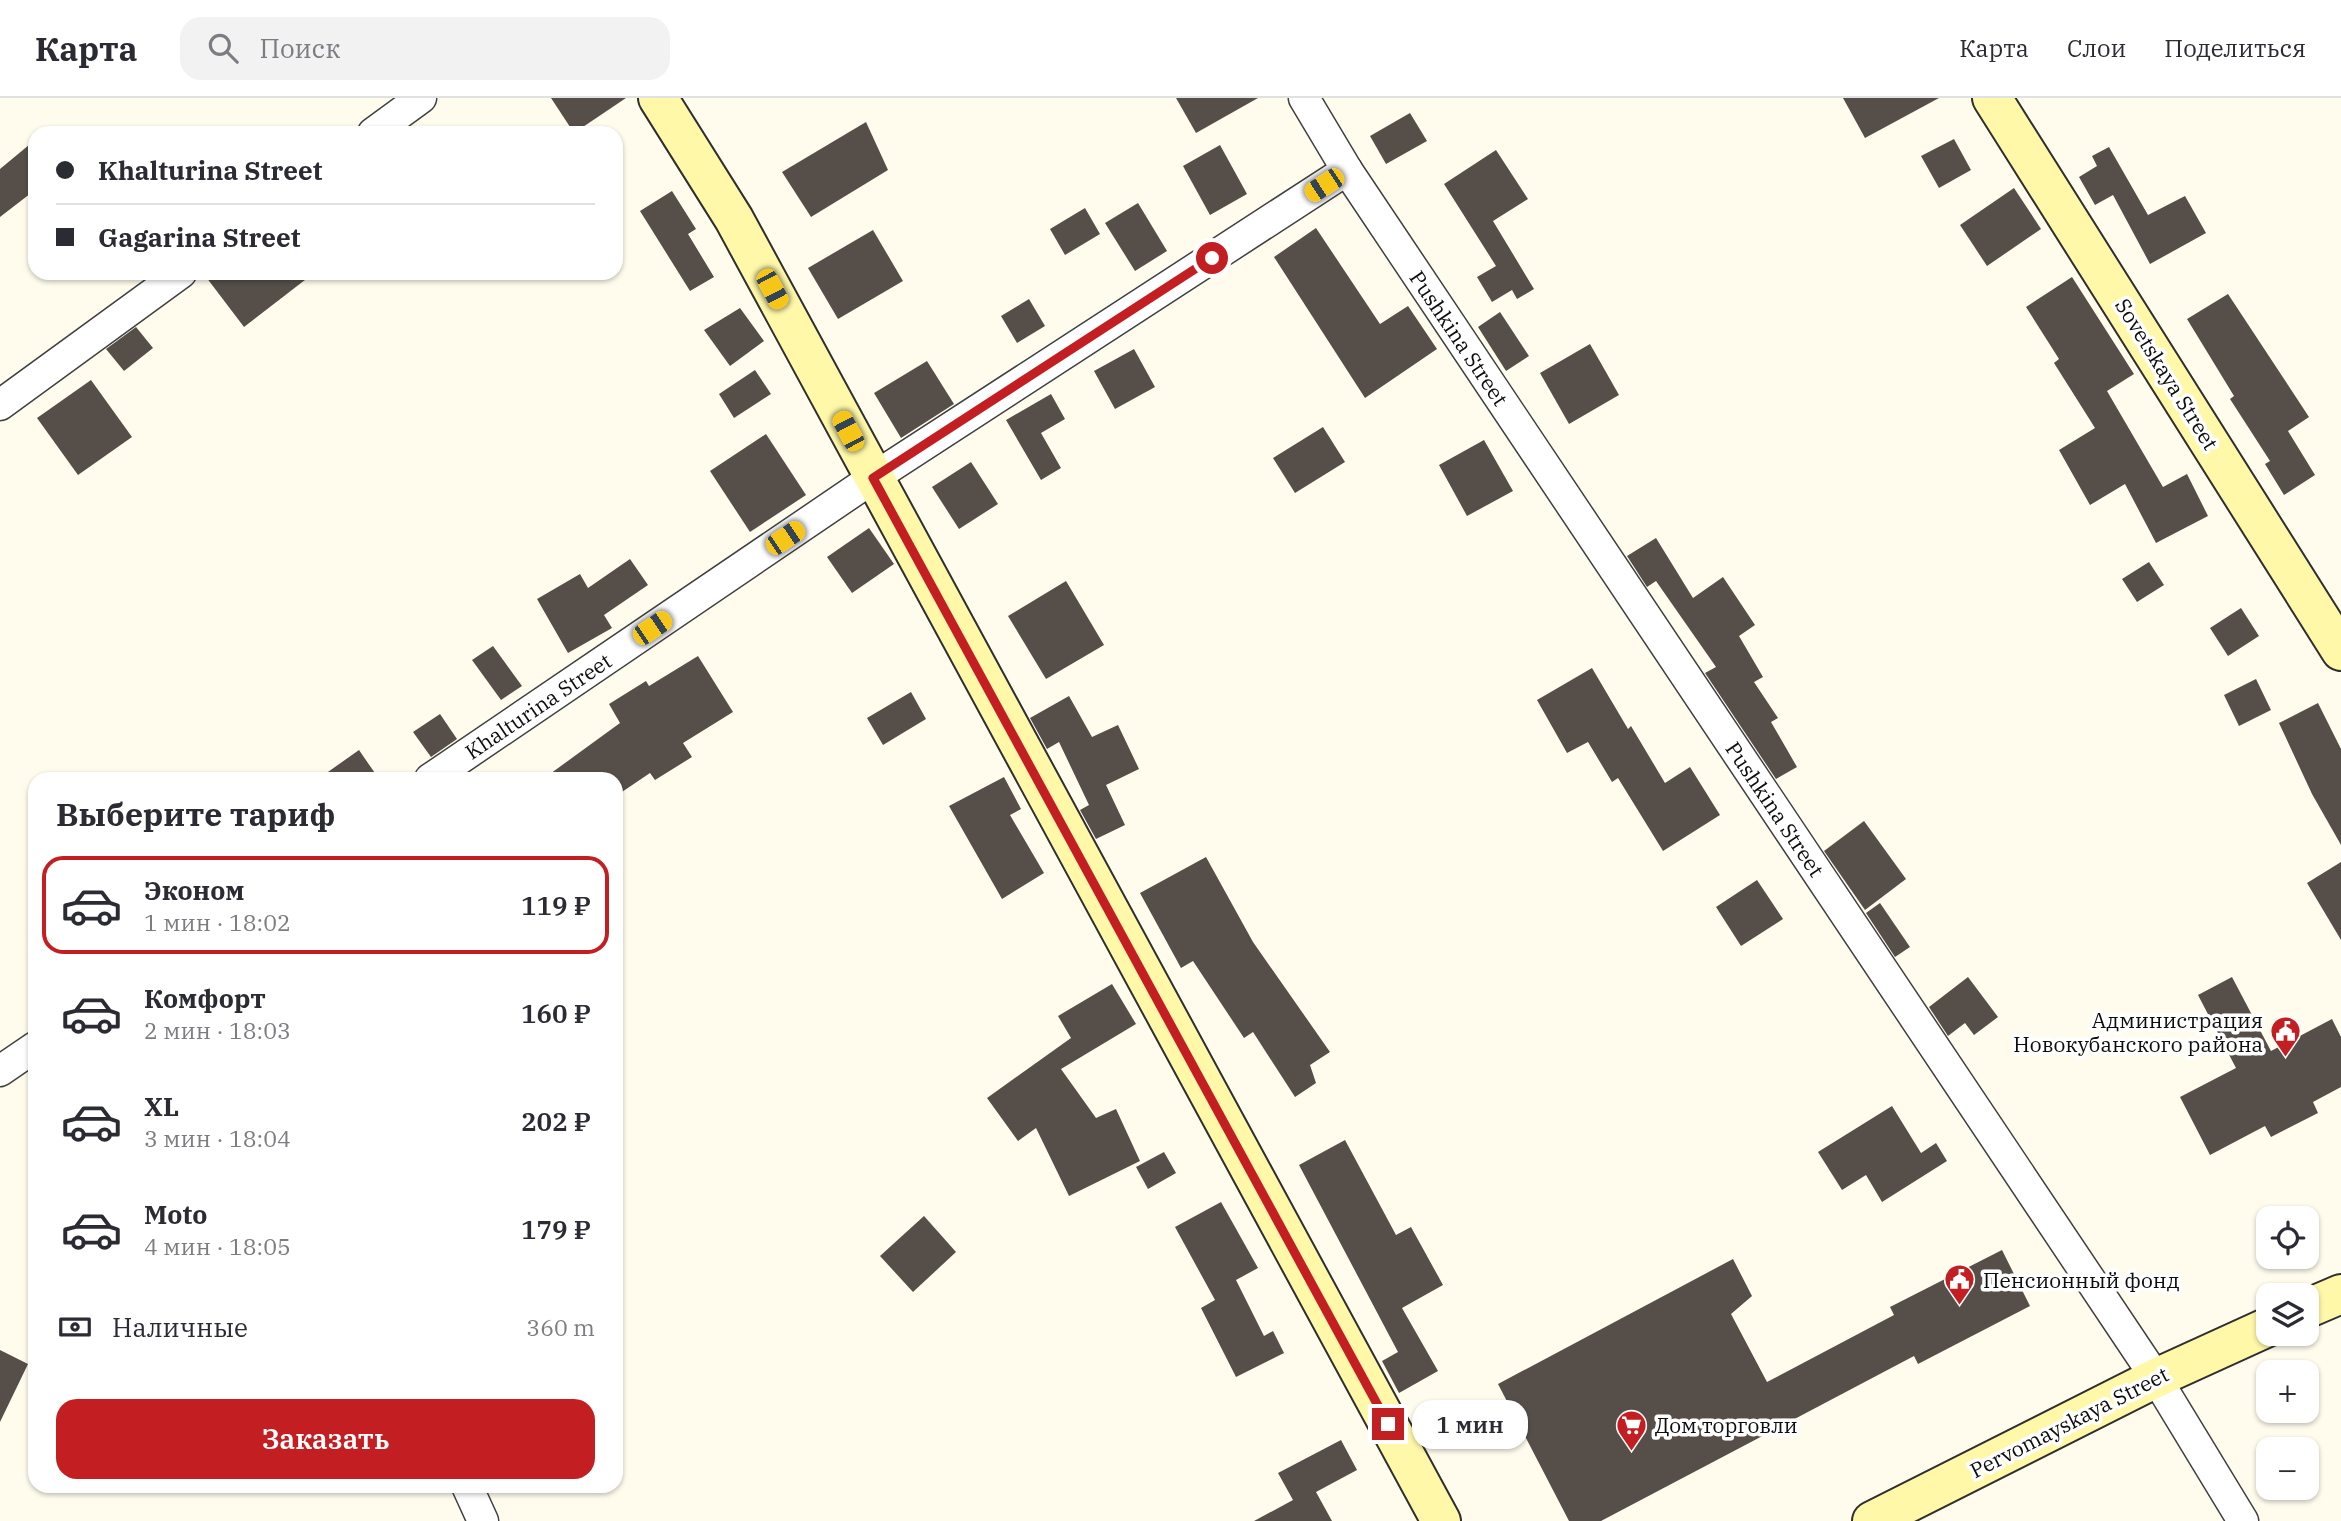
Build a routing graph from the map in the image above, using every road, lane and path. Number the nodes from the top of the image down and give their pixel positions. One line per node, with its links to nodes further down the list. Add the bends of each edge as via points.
1 (421, 98): 5 (street)
2 (658, 98): 9 (street, via 734,219)
3 (1304, 98): 6 (street, Pushkina Street)
4 (1992, 98): 10 (street, Sovetskaya Street)
5 (383, 126)
6 (1347, 170): 9 (street, Khalturina Street); 17 (street, Pushkina Street)
7 (171, 280): 8 (street)
8 (0, 405)
9 (873, 478): 11 (street, Khalturina Street); 20 (street)
10 (2341, 651)
11 (440, 772)
12 (28, 1052): 13 (street)
13 (0, 1071)
14 (2341, 1294): 15 (street)
15 (2319, 1303)
16 (2256, 1332): 17 (street, Pervomayskaya Street)
17 (2156, 1378): 21 (street, Pervomayskaya Street); 22 (street, Pushkina Street)
18 (470, 1493): 19 (street)
19 (483, 1521)
20 (1441, 1521)
21 (1872, 1521)
22 (2243, 1521)

